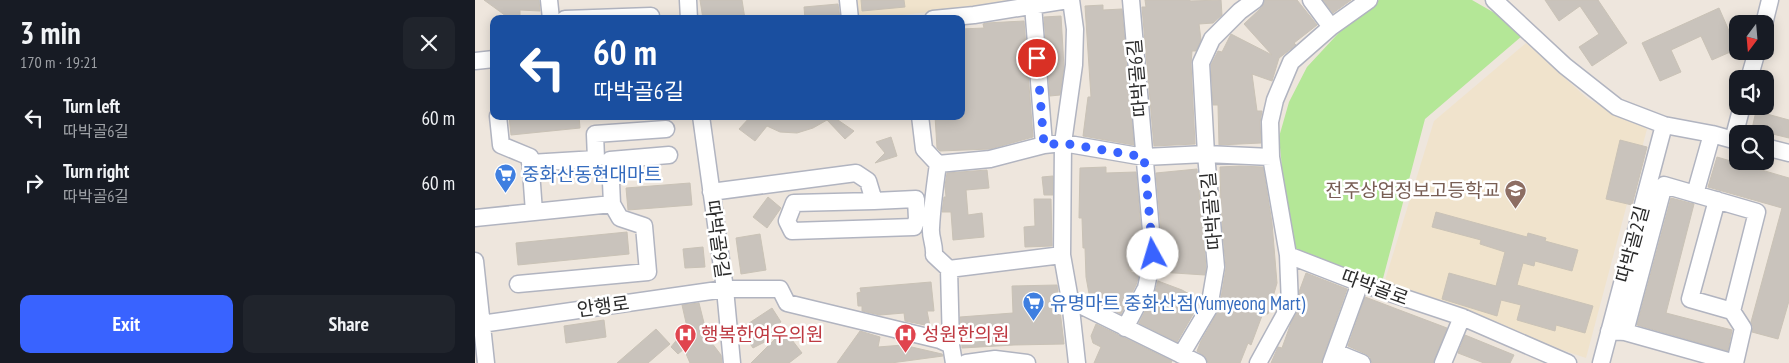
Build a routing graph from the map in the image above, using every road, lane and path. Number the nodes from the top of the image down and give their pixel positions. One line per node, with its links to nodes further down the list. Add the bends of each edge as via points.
1 (549, 0): 13 (street)
2 (688, 0): 14 (street)
3 (849, 0): 15 (street)
4 (1070, 0): 11 (street); 28 (street, via 1075,29 1074,65)
5 (1131, 0): 35 (street, 따박골6길)
6 (1255, 0): 12 (street, 따박골5길)
7 (1311, 0): 18 (street)
8 (1369, 0): 18 (street)
9 (1494, 0): 24 (street, via 1565,66 1617,107)
10 (1770, 0): 16 (street)
11 (1033, 5): 17 (street); 29 (street)
12 (1235, 6): 32 (street, 따박골5길, via 1212,39 1201,63)
13 (551, 15)
14 (689, 15)
15 (850, 15)
16 (1766, 15)
17 (965, 16)
18 (1331, 27): 34 (street, via 1291,62 1275,100 1270,122)
19 (490, 59): 20 (street)
20 (475, 61)
21 (498, 120): 36 (street, via 501,145 530,157)
22 (702, 120): 38 (street, 따박골9길)
23 (920, 120): 37 (street, via 924,149)
24 (1664, 125): 26 (street); 57 (street, 따박골2길)
25 (666, 129): 36 (street, via 595,134 596,159)
26 (1712, 134): 27 (street); 39 (street)
27 (1729, 139)
28 (1063, 143): 29 (street); 35 (street); 45 (street)
29 (1044, 145): 37 (street, via 991,159)
30 (1774, 149): 31 (street)
31 (1789, 153)
32 (1207, 154): 34 (street); 35 (street); 59 (street, 따박골5길, via 1216,267 1209,308)
33 (669, 155): 42 (street, via 609,160)
34 (1271, 156): 46 (street)
35 (1144, 157): 56 (street, 따박골6길, via 1153,254 1146,288)
36 (530, 163): 43 (street)
37 (938, 164): 48 (street, via 932,239 934,255)
38 (711, 192): 41 (street, via 856,173 868,181); 51 (street, 따박골9길)
39 (1695, 194): 40 (street); 57 (street, via 1664,185)
40 (1717, 200): 53 (street, via 1757,212); 53 (street, via 1690,298)
41 (874, 201): 41 (street, via 794,203 787,221 792,231 914,228 916,199)
42 (613, 204): 43 (street); 50 (street, via 620,218 644,226 648,272)
43 (534, 212): 44 (street)
44 (475, 218)
45 (1063, 255): 48 (street); 52 (street)
46 (1288, 255): 49 (street, 따박골로); 68 (street, via 1290,305)
47 (475, 261): 55 (street)
48 (949, 269): 58 (street)
49 (1360, 283): 54 (street, 따박골로); 60 (street)
50 (518, 284)
51 (725, 289): 55 (street, 안행로); 58 (street, 안행로, via 780,289 787,303); 62 (street, 따박골9길)
52 (1070, 300): 56 (street); 66 (street)
53 (1732, 311): 57 (street, via 1743,328 1735,363)
54 (1462, 317): 70 (street); 71 (street)
55 (481, 324): 61 (street)
56 (1125, 328): 59 (street)
57 (1617, 332): 72 (street, 따박골2길)
58 (951, 344): 63 (street)
59 (1181, 355): 67 (street)
60 (1333, 358): 69 (street)
61 (486, 363)
62 (732, 363)
63 (954, 363)
64 (966, 363): 65 (street, via 995,359)
65 (1027, 363)
66 (1077, 363)
67 (1198, 363)
68 (1258, 363)
69 (1362, 363)
70 (1443, 363)
71 (1568, 363)
72 (1601, 363)

